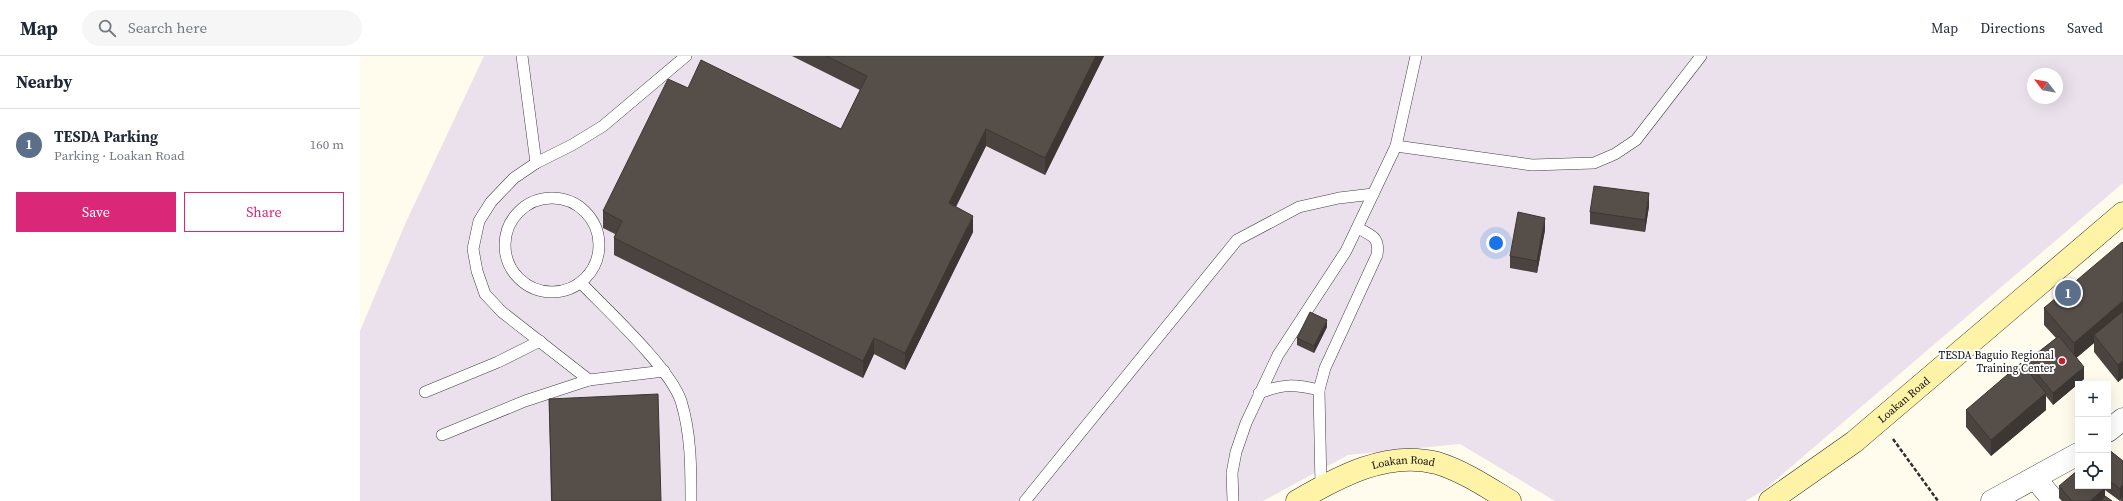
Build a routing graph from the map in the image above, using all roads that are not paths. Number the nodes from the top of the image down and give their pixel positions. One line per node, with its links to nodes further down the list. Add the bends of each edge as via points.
1 (522, 56): 6 (lane)
2 (686, 56): 6 (lane, via 602,126 572,146)
3 (1416, 56): 5 (lane)
4 (1701, 56): 5 (lane, via 1636,140 1615,154 1594,163 1532,165)
5 (1396, 146): 7 (lane)
6 (536, 163): 11 (lane, via 514,178 491,202 479,221 473,249 477,271 486,294 502,312)
7 (1373, 194): 9 (lane); 24 (lane, via 1299,207 1236,240)
8 (2123, 213): 28 (main road, Loakan Road, via 1854,442)
9 (1358, 228): 14 (lane, via 1377,241 1377,255 1325,368); 16 (lane, via 1278,355)
10 (581, 283): 10 (lane, via 558,293 533,290 517,277 504,252 507,227 522,207 545,198 564,200 570,201 590,216 599,239 596,263); 12 (lane)
11 (540, 341): 13 (lane); 15 (lane, via 498,362)
12 (664, 371): 13 (lane); 23 (lane, via 681,400 690,450)
13 (589, 380): 19 (lane, via 525,401)
14 (1318, 390): 16 (lane, via 1288,385); 22 (lane)
15 (425, 392)
16 (1259, 393): 25 (lane, via 1236,452 1232,473)
17 (2123, 418): 18 (street)
18 (2111, 428)
19 (442, 435)
20 (2075, 456): 21 (street)
21 (2035, 478): 29 (street); 30 (street)
22 (1321, 487): 26 (main road, Loakan Road); 27 (main road, Loakan Road, via 1382,462 1410,459 1437,464 1471,478)
23 (691, 501)
24 (1026, 501)
25 (1233, 501)
26 (1297, 501)
27 (1510, 501)
28 (1770, 501)
29 (1992, 501)
30 (2054, 501)

